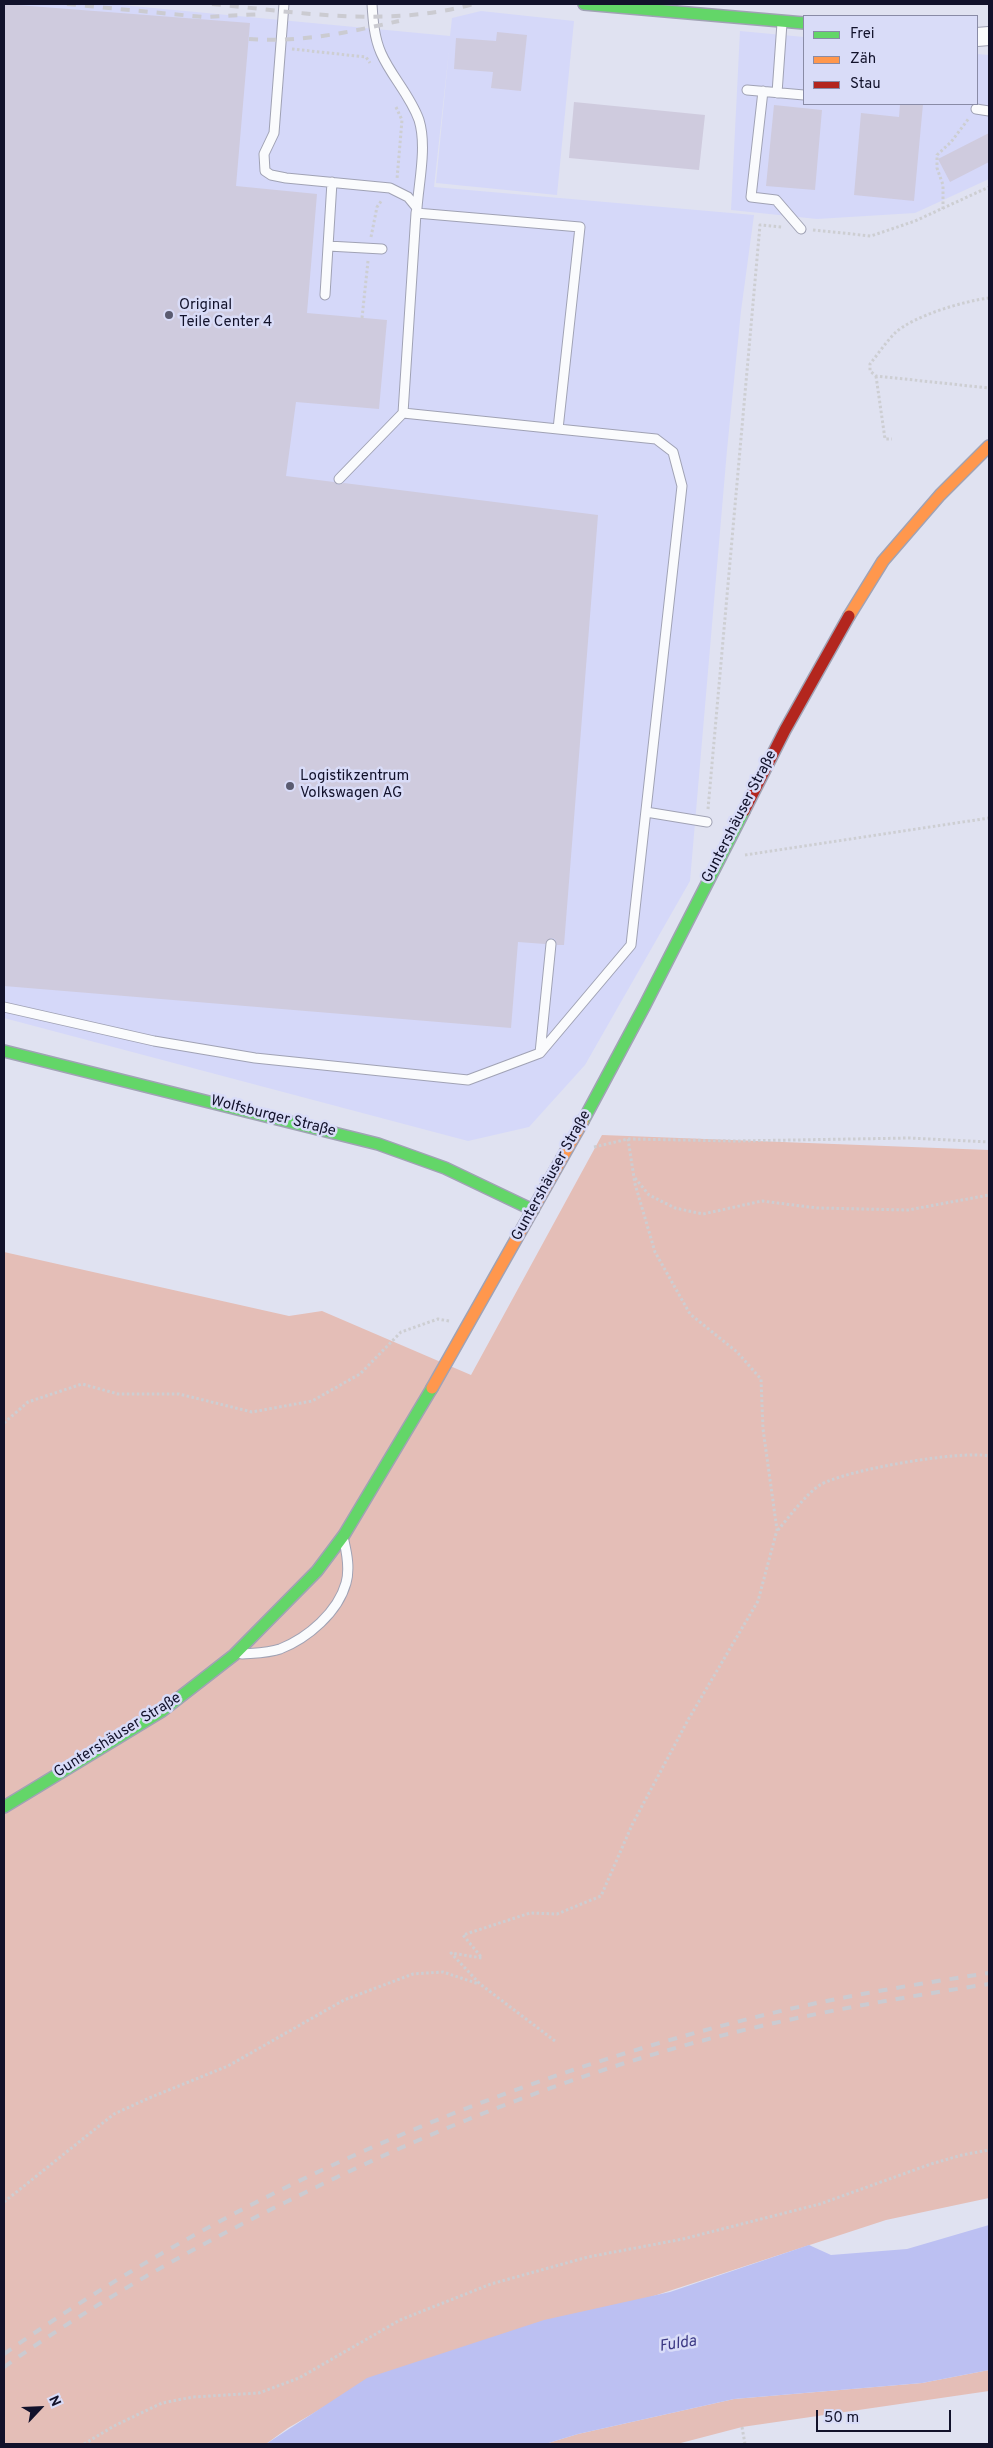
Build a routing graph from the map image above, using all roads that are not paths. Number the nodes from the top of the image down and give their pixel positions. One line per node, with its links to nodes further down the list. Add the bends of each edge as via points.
1 (284, 4): 15 (lane, via 274,133 264,154 265,171 286,178)
2 (372, 4): 16 (lane, via 381,54 420,121 422,145)
3 (584, 4): 5 (street)
4 (732, 4): 6 (lane)
5 (652, 7): 6 (street)
6 (729, 17): 7 (street)
7 (782, 21): 8 (street); 11 (lane)
8 (803, 23)
9 (747, 90): 10 (lane)
10 (763, 91): 11 (lane); 17 (lane, via 751,198 776,200)
11 (778, 93): 12 (lane)
12 (803, 95)
13 (976, 109): 14 (lane)
14 (989, 111)
15 (332, 182): 16 (lane, via 390,188 408,198); 18 (lane)
16 (416, 210): 21 (lane); 22 (lane, via 580,227)
17 (801, 229)
18 (328, 246): 19 (lane); 20 (lane)
19 (382, 249)
20 (326, 295)
21 (403, 413): 22 (lane); 24 (lane)
22 (558, 430): 25 (lane, via 656,439 673,452 678,467 682,486)
23 (989, 446): 31 (street, Guntershäuser Straße, via 940,495 884,562 829,650 724,847 644,1007)
24 (339, 479)
25 (646, 812): 26 (lane); 30 (lane, via 631,945)
26 (707, 822)
27 (551, 944): 30 (lane)
28 (4, 1007): 30 (lane, via 154,1041 255,1058 468,1080)
29 (4, 1050): 31 (street, Wolfsburger Straße, via 378,1144 445,1168)
30 (540, 1053)
31 (533, 1210): 32 (street, Guntershäuser Straße)
32 (344, 1535): 33 (street, Guntershäuser Straße, via 317,1571); 33 (lane, via 348,1564 346,1583 327,1616 305,1635 279,1649)
33 (234, 1655): 34 (street, Guntershäuser Straße, via 162,1711)
34 (4, 1807)

